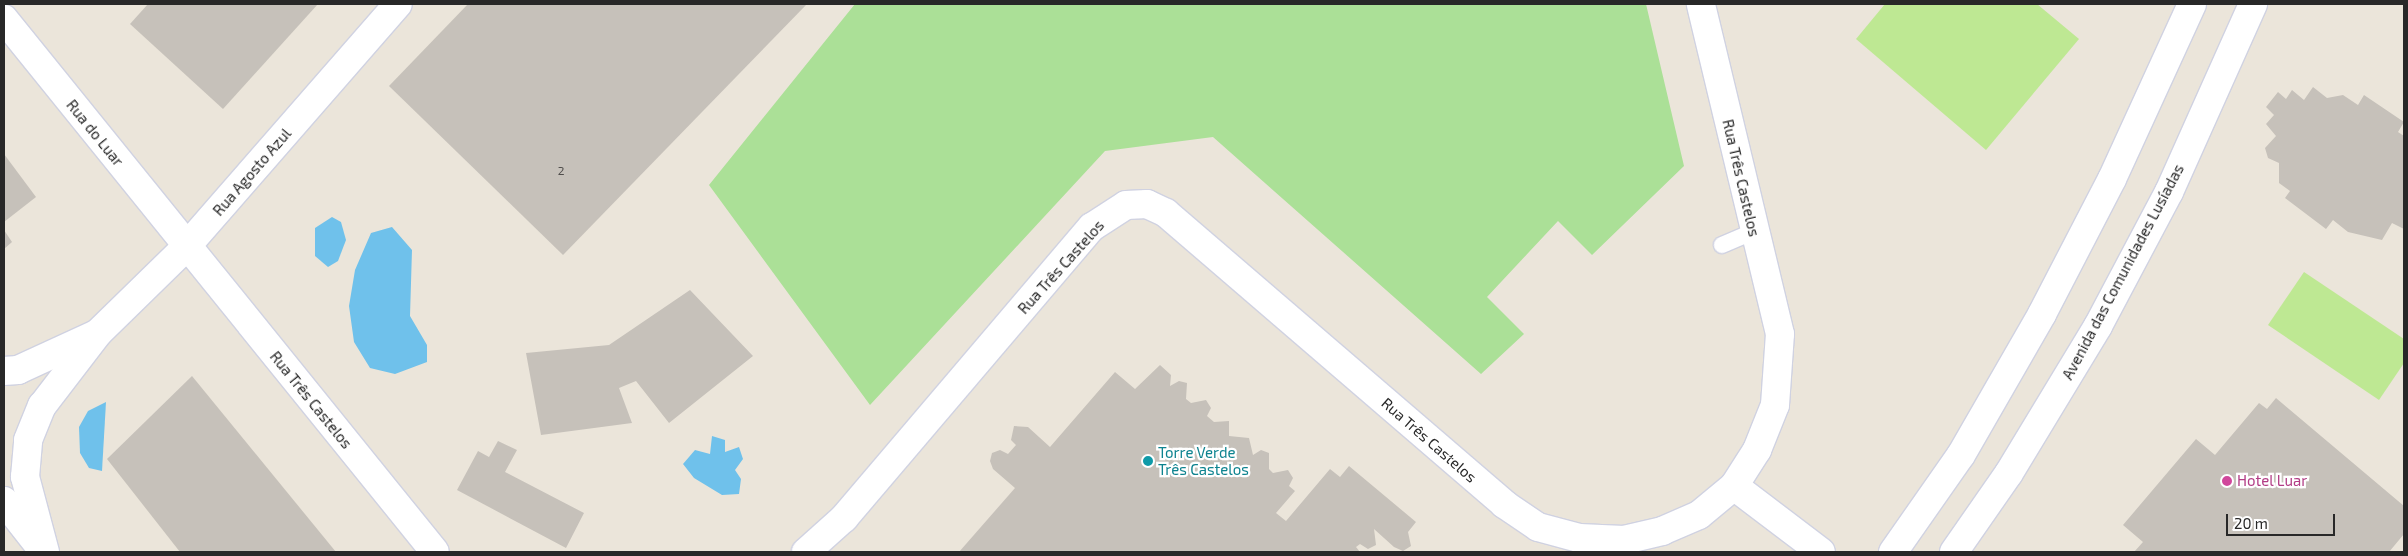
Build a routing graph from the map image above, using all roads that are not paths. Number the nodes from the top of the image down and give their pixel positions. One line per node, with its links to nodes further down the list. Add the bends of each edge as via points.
1 (398, 4): 8 (street, Rua Agosto Azul)
2 (1701, 4): 6 (street, Rua Três Castelos)
3 (2192, 4): 17 (street, via 2112,179 2042,314 1961,455)
4 (2253, 4): 18 (street, Avenida das Comunidades Lusíadas, via 2169,192 2098,326 2009,473)
5 (4, 19): 8 (street, Rua do Luar)
6 (1752, 232): 7 (lane); 11 (street, Rua Três Castelos, via 1780,334 1775,404 1757,450)
7 (1722, 245)
8 (186, 246): 9 (street, Rua Agosto Azul); 15 (street, Rua Três Castelos)
9 (98, 333): 10 (street, Rua Agosto Azul, via 18,370); 14 (street, Rua Agosto Azul, via 42,406 28,440 25,476)
10 (4, 371)
11 (1734, 486): 13 (street, Rua Três Castelos, via 1699,515 1662,531 1624,540 1579,538 1538,527 1504,504 1166,213 1146,204 1133,205 1092,227 844,518); 16 (street)
12 (4, 501): 14 (street)
13 (810, 550)
14 (45, 552)
15 (435, 552)
16 (1820, 552)
17 (1893, 552)
18 (1954, 552)

